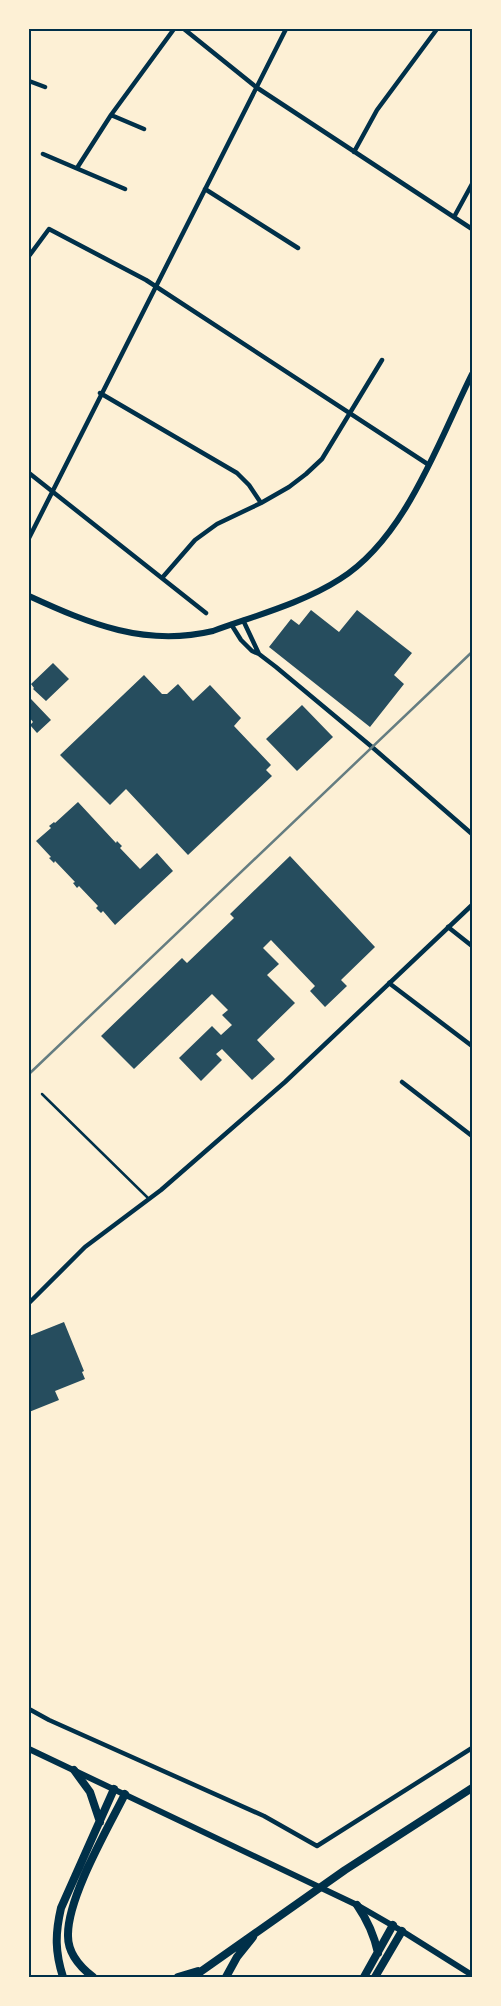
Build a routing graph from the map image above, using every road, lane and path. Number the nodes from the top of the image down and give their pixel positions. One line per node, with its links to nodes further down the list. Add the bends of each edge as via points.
1 (174, 29): 8 (street)
2 (184, 29): 7 (street)
3 (286, 29): 7 (street)
4 (437, 29): 10 (street, via 377,110)
5 (29, 80): 6 (street)
6 (45, 87)
7 (256, 87): 10 (street); 15 (street)
8 (111, 115): 9 (street); 12 (street)
9 (144, 129)
10 (354, 152): 16 (street)
11 (43, 154): 12 (street)
12 (77, 168): 14 (street)
13 (472, 184): 16 (street)
14 (125, 189)
15 (205, 189): 18 (street); 20 (street)
16 (454, 217): 17 (street)
17 (472, 229)
18 (298, 248)
19 (29, 256): 20 (street, via 49,229)
20 (155, 286): 23 (street); 24 (street)
21 (382, 360): 24 (street)
22 (472, 374): 25 (main road)
23 (100, 394): 27 (street); 28 (street, via 238,473)
24 (348, 413): 25 (street); 28 (street, via 322,459 289,487)
25 (430, 465): 33 (main road, via 392,527 355,568 317,592)
26 (29, 473): 27 (street)
27 (52, 491): 29 (street); 30 (street)
28 (260, 503): 30 (street, via 217,524 195,540)
29 (29, 538)
30 (162, 578): 32 (street)
31 (29, 596): 34 (main road, via 94,623 144,636 199,634)
32 (206, 613)
33 (243, 620): 34 (main road); 35 (street)
34 (231, 624): 35 (street, via 241,640)
35 (259, 654): 36 (street)
36 (472, 834)
37 (472, 905): 38 (street)
38 (448, 927): 39 (street); 40 (street)
39 (472, 946)
40 (389, 982): 41 (street); 45 (street, via 284,1082)
41 (472, 1046)
42 (402, 1082): 44 (street)
43 (42, 1094): 45 (lane)
44 (472, 1136)
45 (148, 1199): 46 (street, via 85,1247)
46 (29, 1303)
47 (29, 1709): 48 (street, via 264,1816 317,1846)
48 (472, 1748)
49 (29, 1749): 50 (main road)
50 (74, 1770): 52 (main road); 54 (highway, via 90,1792)
51 (472, 1788): 57 (highway)
52 (114, 1789): 53 (main road); 54 (highway)
53 (125, 1794): 55 (main road); 63 (highway, via 76,1898 70,1918 68,1937 73,1956)
54 (100, 1822): 62 (highway, via 61,1908 56,1929 57,1958)
55 (357, 1905): 56 (main road); 59 (highway, via 367,1919)
56 (393, 1925): 58 (main road); 59 (highway)
57 (259, 1929): 60 (highway); 66 (highway)
58 (402, 1931): 61 (main road); 68 (highway)
59 (378, 1953): 67 (highway)
60 (202, 1970): 64 (highway); 65 (highway)
61 (472, 1975)
62 (64, 1977)
63 (93, 1977)
64 (178, 1977)
65 (193, 1977)
66 (226, 1977)
67 (364, 1977)
68 (375, 1977)

